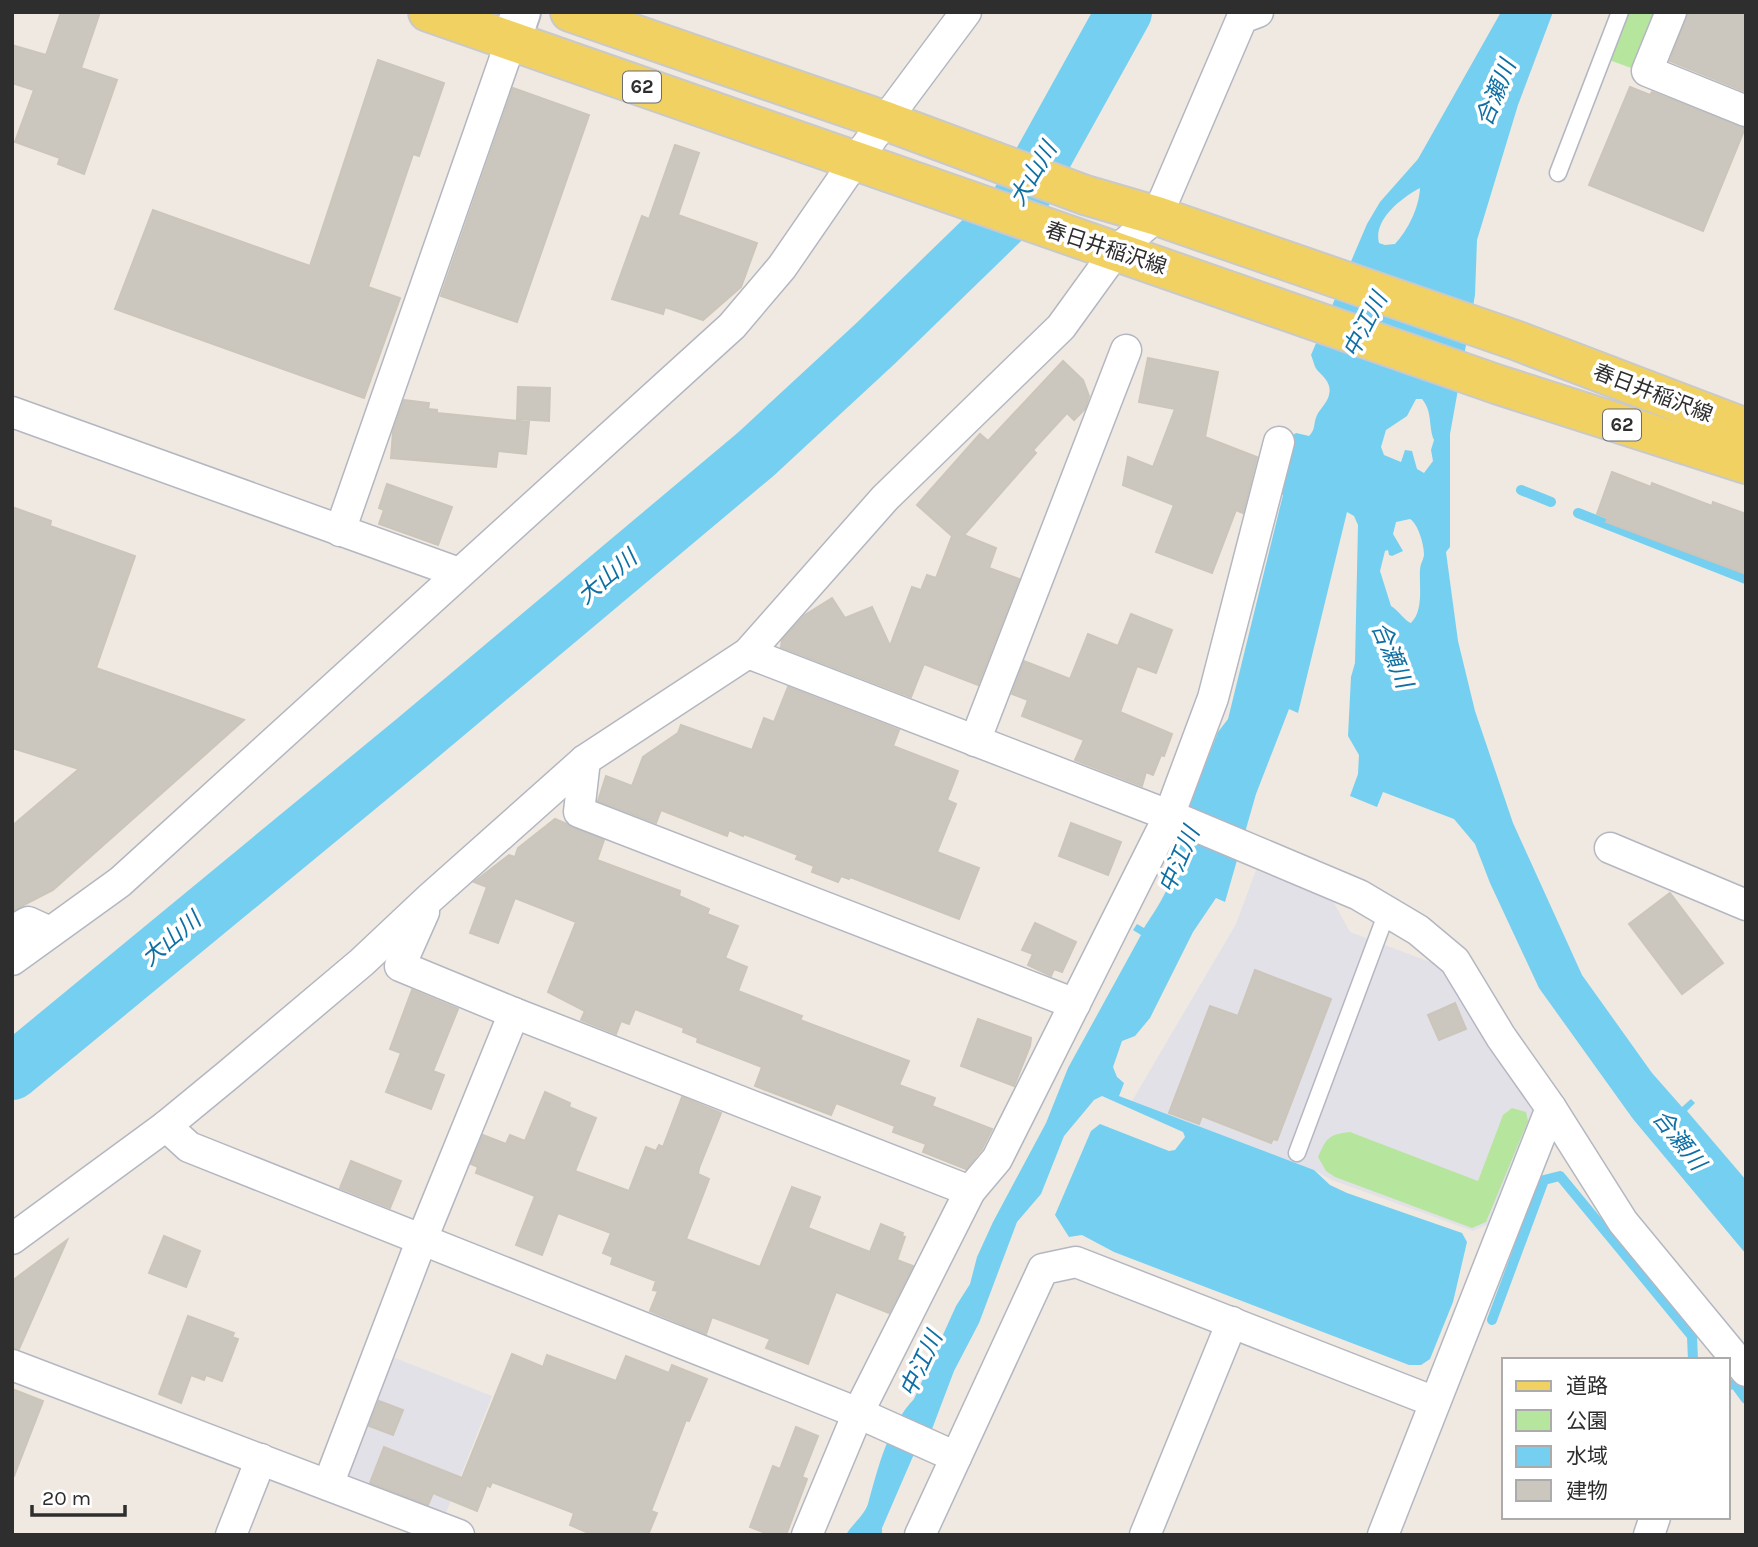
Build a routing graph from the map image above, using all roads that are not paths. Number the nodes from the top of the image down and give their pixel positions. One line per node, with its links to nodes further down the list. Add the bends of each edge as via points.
1 (428, 12): 7 (main road, 春日井稲沢線 / 62)
2 (570, 12): 9 (main road, 春日井稲沢線 / 62)
3 (966, 12): 9 (street)
4 (1620, 12): 11 (lane)
5 (1671, 12): 8 (street, via 1647,71)
6 (1248, 14): 12 (street)
7 (516, 27): 10 (main road, 春日井稲沢線 / 62); 19 (street)
8 (1746, 111)
9 (886, 121): 10 (street); 12 (main road, 春日井稲沢線 / 62, via 1085,195)
10 (855, 161): 13 (main road, 春日井稲沢線 / 62); 20 (street, via 782,267 732,326)
11 (1558, 173)
12 (1157, 216): 13 (street); 16 (main road, 春日井稲沢線 / 62, via 1515,340)
13 (1116, 251): 18 (main road, 春日井稲沢線 / 62); 21 (street, via 1061,327 886,498)
14 (1126, 350): 22 (street)
15 (12, 412): 19 (street)
16 (1746, 428)
17 (1279, 442): 24 (street, via 1213,698)
18 (1746, 464)
19 (340, 531): 20 (street)
20 (459, 573): 30 (street, via 120,882)
21 (748, 653): 22 (street); 23 (street)
22 (975, 741): 24 (street)
23 (585, 760): 26 (street); 32 (street, via 579,812)
24 (1175, 818): 28 (street, via 1359,895); 32 (street)
25 (1609, 848): 27 (street)
26 (430, 898): 33 (street, via 400,966); 35 (street, via 362,962)
27 (1746, 905)
28 (1387, 912): 34 (street, via 1418,930 1455,961 1500,1037); 36 (lane)
29 (12, 931): 30 (street, via 28,922)
30 (50, 932): 31 (street)
31 (12, 960)
32 (1075, 1004): 37 (street, via 997,1159)
33 (514, 1013): 37 (street); 39 (street)
34 (1551, 1108): 41 (street, via 1623,1222); 45 (street)
35 (166, 1126): 38 (street); 39 (street, via 189,1147)
36 (1297, 1153)
37 (970, 1191): 46 (street)
38 (12, 1239)
39 (422, 1239): 46 (street); 49 (street)
40 (1232, 1322): 45 (street); 47 (street, via 1076,1262 1042,1269); 54 (street)
41 (1719, 1352)
42 (1730, 1360): 44 (street)
43 (12, 1366): 48 (street)
44 (1746, 1371)
45 (1435, 1402): 55 (street)
46 (859, 1414): 47 (street); 52 (street)
47 (954, 1456): 53 (street)
48 (261, 1459): 49 (street); 50 (street)
49 (328, 1485): 51 (street)
50 (231, 1535)
51 (459, 1535)
52 (807, 1535)
53 (920, 1535)
54 (1145, 1535)
55 (1383, 1535)

